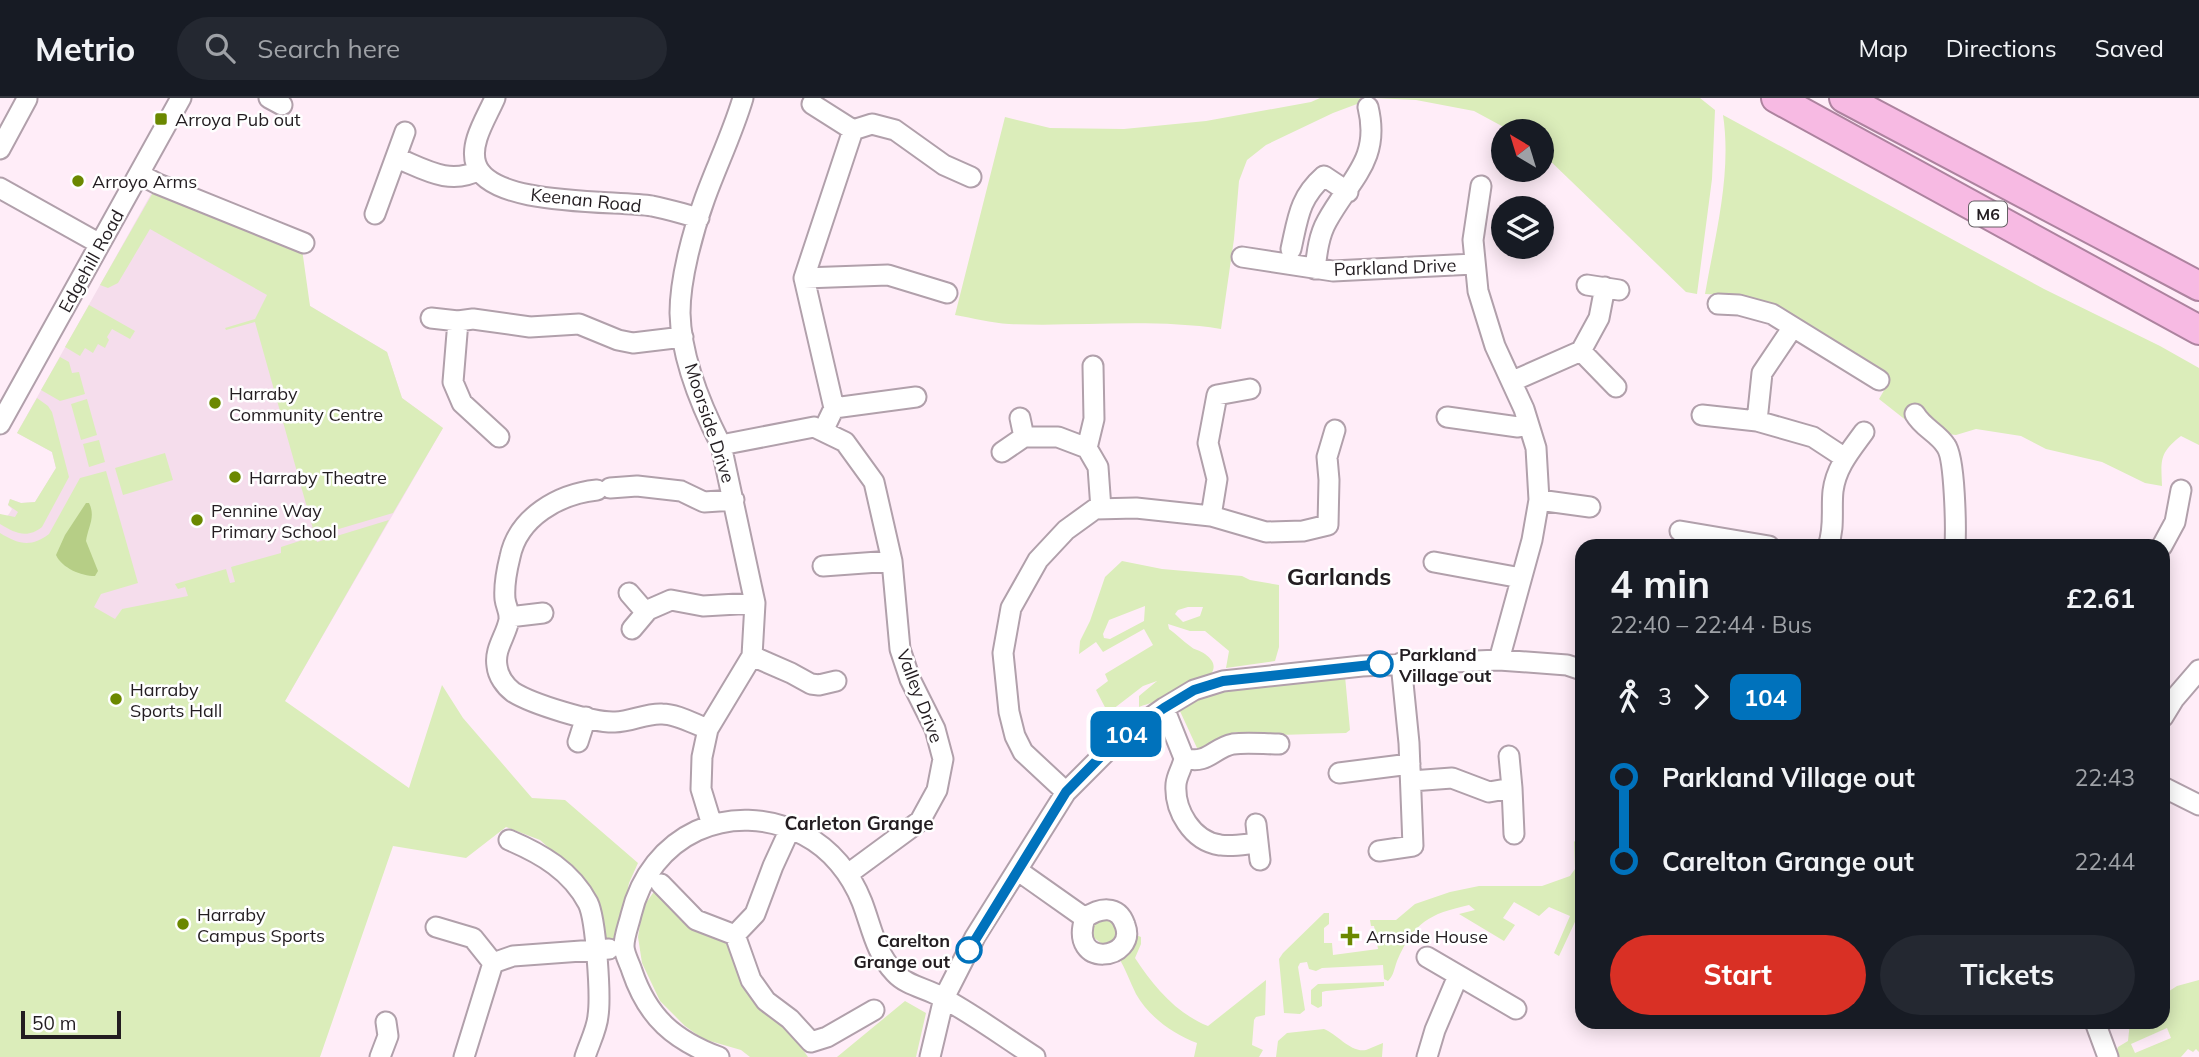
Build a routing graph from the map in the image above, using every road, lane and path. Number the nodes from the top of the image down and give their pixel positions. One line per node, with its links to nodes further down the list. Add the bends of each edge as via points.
1 (181, 98): 14 (street, Edgehill Road)
2 (495, 98): 13 (street, via 475,146)
3 (743, 98): 21 (street, Moorside Drive)
4 (1776, 98): 37 (highway, M6)
5 (1844, 98): 30 (highway, M6)
6 (27, 100): 11 (street)
7 (812, 104): 9 (street)
8 (1368, 107): 18 (street, Parkland Drive, via 1372,138)
9 (853, 130): 15 (street, via 872,124 895,130 944,165); 29 (street)
10 (405, 132): 12 (street)
11 (0, 149)
12 (397, 158): 13 (street, via 453,178); 20 (street)
13 (479, 170): 21 (street, Keenan Road, via 494,183 530,195 653,206)
14 (139, 174): 23 (street); 24 (street, Edgehill Road)
15 (971, 177)
16 (1481, 186): 27 (street, via 1474,224)
17 (0, 188): 24 (street)
18 (1348, 192): 19 (street, via 1324,176 1309,189); 22 (street, Parkland Drive)
19 (1300, 206): 22 (street); 25 (street)
20 (375, 214)
21 (699, 218): 38 (street, Moorside Drive, via 681,300)
22 (1326, 221): 28 (street, Parkland Drive)
23 (304, 243)
24 (100, 244): 51 (street, Edgehill Road)
25 (1291, 249)
26 (1242, 257): 28 (street, Parkland Drive)
27 (1474, 264): 28 (street, Parkland Drive); 42 (street, via 1495,346)
28 (1315, 269)
29 (804, 278): 32 (street, via 888,275); 46 (street)
30 (2199, 286)
31 (1604, 287): 39 (street, via 1599,318)
32 (947, 293)
33 (1718, 304): 36 (street, via 1772,314)
34 (431, 318): 35 (street)
35 (458, 321): 38 (street, via 530,327 579,324 633,343); 56 (street, via 453,382 462,402)
36 (1793, 327): 41 (street); 50 (street, via 1762,373)
37 (2199, 330)
38 (683, 337): 57 (street, Moorside Drive, via 692,375)
39 (1581, 351): 42 (street); 43 (street)
40 (1093, 366): 58 (street, via 1094,419)
41 (1879, 380)
42 (1513, 381): 52 (street)
43 (1616, 387)
44 (1250, 389): 66 (street, via 1217,395 1208,443 1217,479)
45 (916, 397): 46 (street)
46 (834, 408): 54 (street)
47 (1915, 414): 70 (street, via 1949,449)
48 (1702, 415): 50 (street)
49 (1447, 418): 52 (street)
50 (1757, 421): 60 (street, via 1813,437)
51 (0, 424)
52 (1529, 425): 63 (street, via 1536,448)
53 (1335, 430): 66 (street, via 1327,457 1328,525 1266,532)
54 (823, 431): 57 (street, via 814,427); 72 (street, Valley Drive, via 845,442 874,482)
55 (1864, 432): 60 (street)
56 (499, 437)
57 (721, 445): 62 (street, Moorside Drive)
58 (1087, 447): 59 (street, via 1022,428); 65 (street, via 1098,467)
59 (1002, 452)
60 (1845, 458): 69 (street, via 1833,490)
61 (2181, 490): 71 (street, via 2175,522)
62 (734, 500): 77 (street, Moorside Drive); 80 (street, via 704,502 681,491 637,486 582,491 558,500 524,526 510,554 505,601)
63 (1539, 500): 64 (street); 75 (street)
64 (1590, 508)
65 (1101, 509): 66 (street); 100 (street, via 1066,530 1038,559 1011,608 1003,653 1015,736 1023,752)
66 (1211, 516)
67 (1680, 531): 68 (street)
68 (1727, 539)
69 (1831, 539)
70 (1955, 539)
71 (2166, 539)
72 (892, 561): 74 (street); 109 (street, Valley Drive, via 900,649 943,759 937,790 920,821)
73 (1434, 563): 75 (street)
74 (822, 566)
75 (1521, 578): 83 (street)
76 (629, 593): 78 (street)
77 (755, 603): 78 (street, via 703,606 671,600); 82 (street, Moorside Drive)
78 (648, 610): 81 (street)
79 (543, 613): 80 (street)
80 (509, 617): 90 (street, via 497,654 503,681 519,695)
81 (632, 628)
82 (752, 656): 88 (street, via 804,682 829,683); 91 (street, Moorside Drive)
83 (1499, 660): 84 (street); 85 (street)
84 (1401, 663): 89 (street, via 1223,681 1194,690); 96 (street)
85 (1575, 668)
86 (2199, 670): 87 (street)
87 (2170, 694)
88 (826, 704)
89 (1164, 708): 95 (street); 100 (street, via 1116,741)
90 (586, 717): 91 (street, via 615,722 662,714); 92 (street)
91 (708, 729): 102 (street, Moorside Drive, via 701,789)
92 (578, 742)
93 (1279, 744): 95 (street, via 1230,745 1200,760)
94 (1509, 756): 98 (street)
95 (1184, 758): 106 (street, via 1176,795 1190,828 1219,845)
96 (1410, 772): 97 (street); 98 (street, via 1452,778 1489,792); 107 (street, via 1413,846)
97 (1339, 774)
98 (1512, 788): 104 (street)
99 (2170, 790): 101 (street)
100 (1066, 792): 108 (street)
101 (2199, 805)
102 (712, 825): 103 (street, via 752,819); 114 (street, via 681,839 655,862 636,895)
103 (790, 829): 109 (street, via 821,845); 113 (street, via 755,914)
104 (1514, 834)
105 (509, 840): 115 (street, via 537,851 564,870 589,904)
106 (1258, 842)
107 (1379, 851)
108 (1017, 870): 111 (street); 119 (street)
109 (848, 874): 119 (street, via 862,901 873,941 892,970 907,983)
110 (661, 884): 113 (street, via 696,920)
111 (1085, 918)
112 (436, 927): 117 (street, via 473,938)
113 (735, 935): 121 (street, via 751,980 766,1001 811,1042)
114 (624, 947): 115 (street); 127 (street, via 635,979 661,1022 681,1041)
115 (597, 950): 117 (street, via 513,956); 126 (street, via 598,1017)
116 (1427, 957): 118 (street)
117 (494, 963): 125 (street)
118 (1458, 976): 120 (street); 130 (street)
119 (944, 998): 128 (street); 129 (street)
120 (1516, 1009)
121 (874, 1010)
122 (386, 1022): 124 (street, via 388,1036)
123 (2098, 1029): 131 (street)
124 (380, 1057)
125 (464, 1057)
126 (585, 1057)
127 (719, 1057)
128 (930, 1057)
129 (1035, 1057)
130 (1427, 1057)
131 (2108, 1057)

